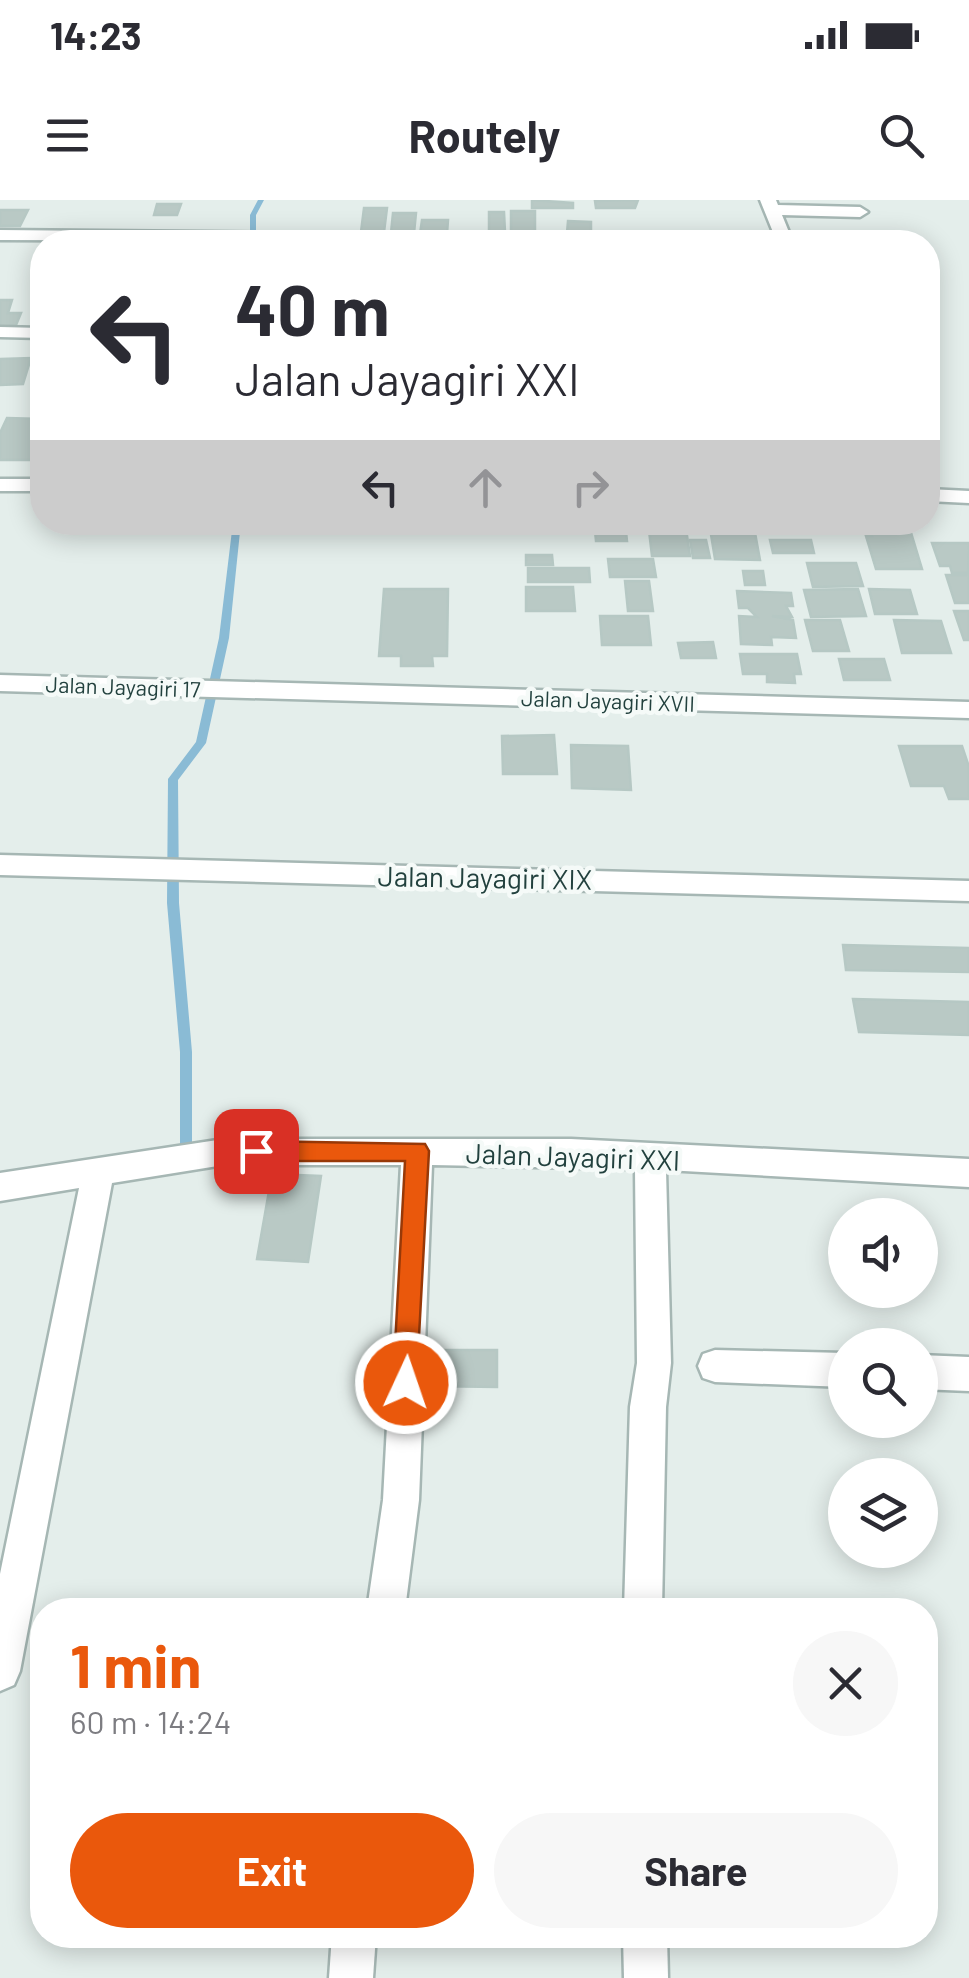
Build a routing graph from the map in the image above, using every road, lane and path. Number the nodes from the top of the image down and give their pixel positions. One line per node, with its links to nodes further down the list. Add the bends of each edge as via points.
1 (771, 205): 2 (street); 3 (street)
2 (860, 212)
3 (781, 230)
4 (0, 235): 5 (street)
5 (30, 235)
6 (0, 332): 7 (street)
7 (30, 332)
8 (0, 484): 9 (street)
9 (30, 484)
10 (964, 497): 11 (street)
11 (969, 526)
12 (0, 683): 13 (street, Jalan Jayagiri 17)
13 (246, 690): 14 (street, Jalan Jayagiri XVII)
14 (969, 710)
15 (0, 865): 16 (street, Jalan Jayagiri XIX)
16 (969, 891)
17 (417, 1151): 18 (street, Jalan Jayagiri XXI); 19 (street, Jalan Jayagiri XXI, via 224,1152); 26 (street, via 401,1500)
18 (650, 1159): 20 (street, Jalan Jayagiri XXI); 27 (street, via 654,1363)
19 (98, 1172): 21 (street, Jalan Jayagiri XXI); 28 (street)
20 (969, 1173)
21 (0, 1187)
22 (715, 1366): 23 (street)
23 (828, 1369)
24 (938, 1373): 25 (street)
25 (969, 1374)
26 (388, 1598)
27 (644, 1598)
28 (0, 1670)
29 (353, 1948): 31 (street)
30 (645, 1948): 32 (street)
31 (352, 1978)
32 (646, 1978)

